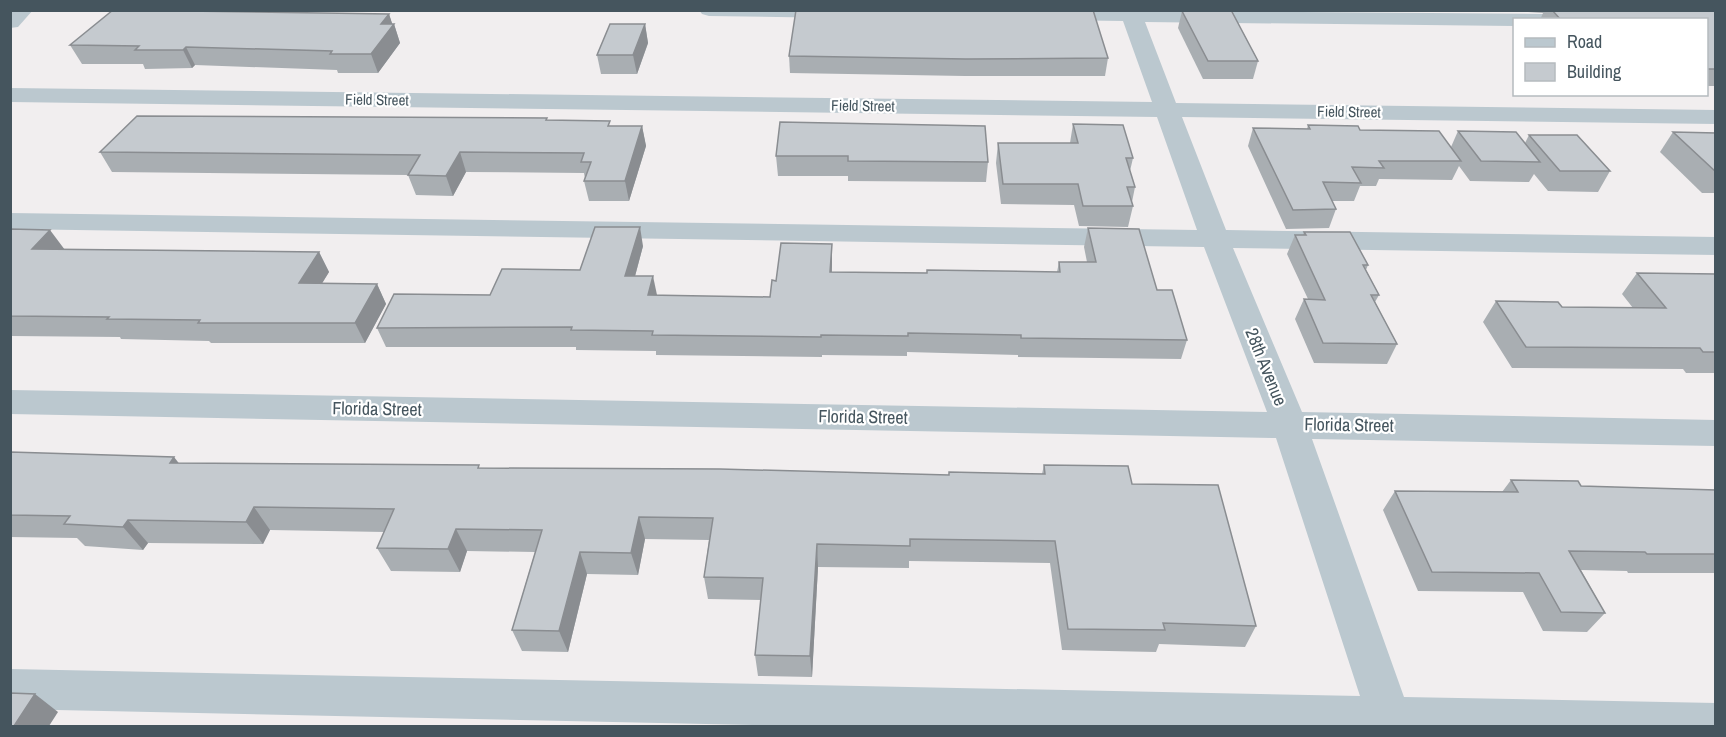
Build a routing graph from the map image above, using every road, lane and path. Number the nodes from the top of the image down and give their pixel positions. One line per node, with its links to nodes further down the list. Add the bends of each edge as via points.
1 (23, 10): 7 (street)
2 (709, 10): 3 (street)
3 (862, 12)
4 (1131, 13): 5 (street); 6 (street); 9 (street, 28th Avenue)
5 (1026, 14)
6 (1513, 19)
7 (10, 22)
8 (10, 95): 9 (street, Field Street)
9 (1166, 110): 10 (street, Field Street); 12 (street, 28th Avenue)
10 (1716, 117)
11 (10, 221): 12 (street)
12 (1214, 237): 13 (street); 15 (street, 28th Avenue)
13 (1716, 246)
14 (10, 402): 15 (street, Florida Street)
15 (1288, 424): 16 (street, Florida Street); 18 (street, 28th Avenue)
16 (1716, 433)
17 (10, 689): 18 (street)
18 (1391, 722): 19 (street)
19 (1716, 725)

